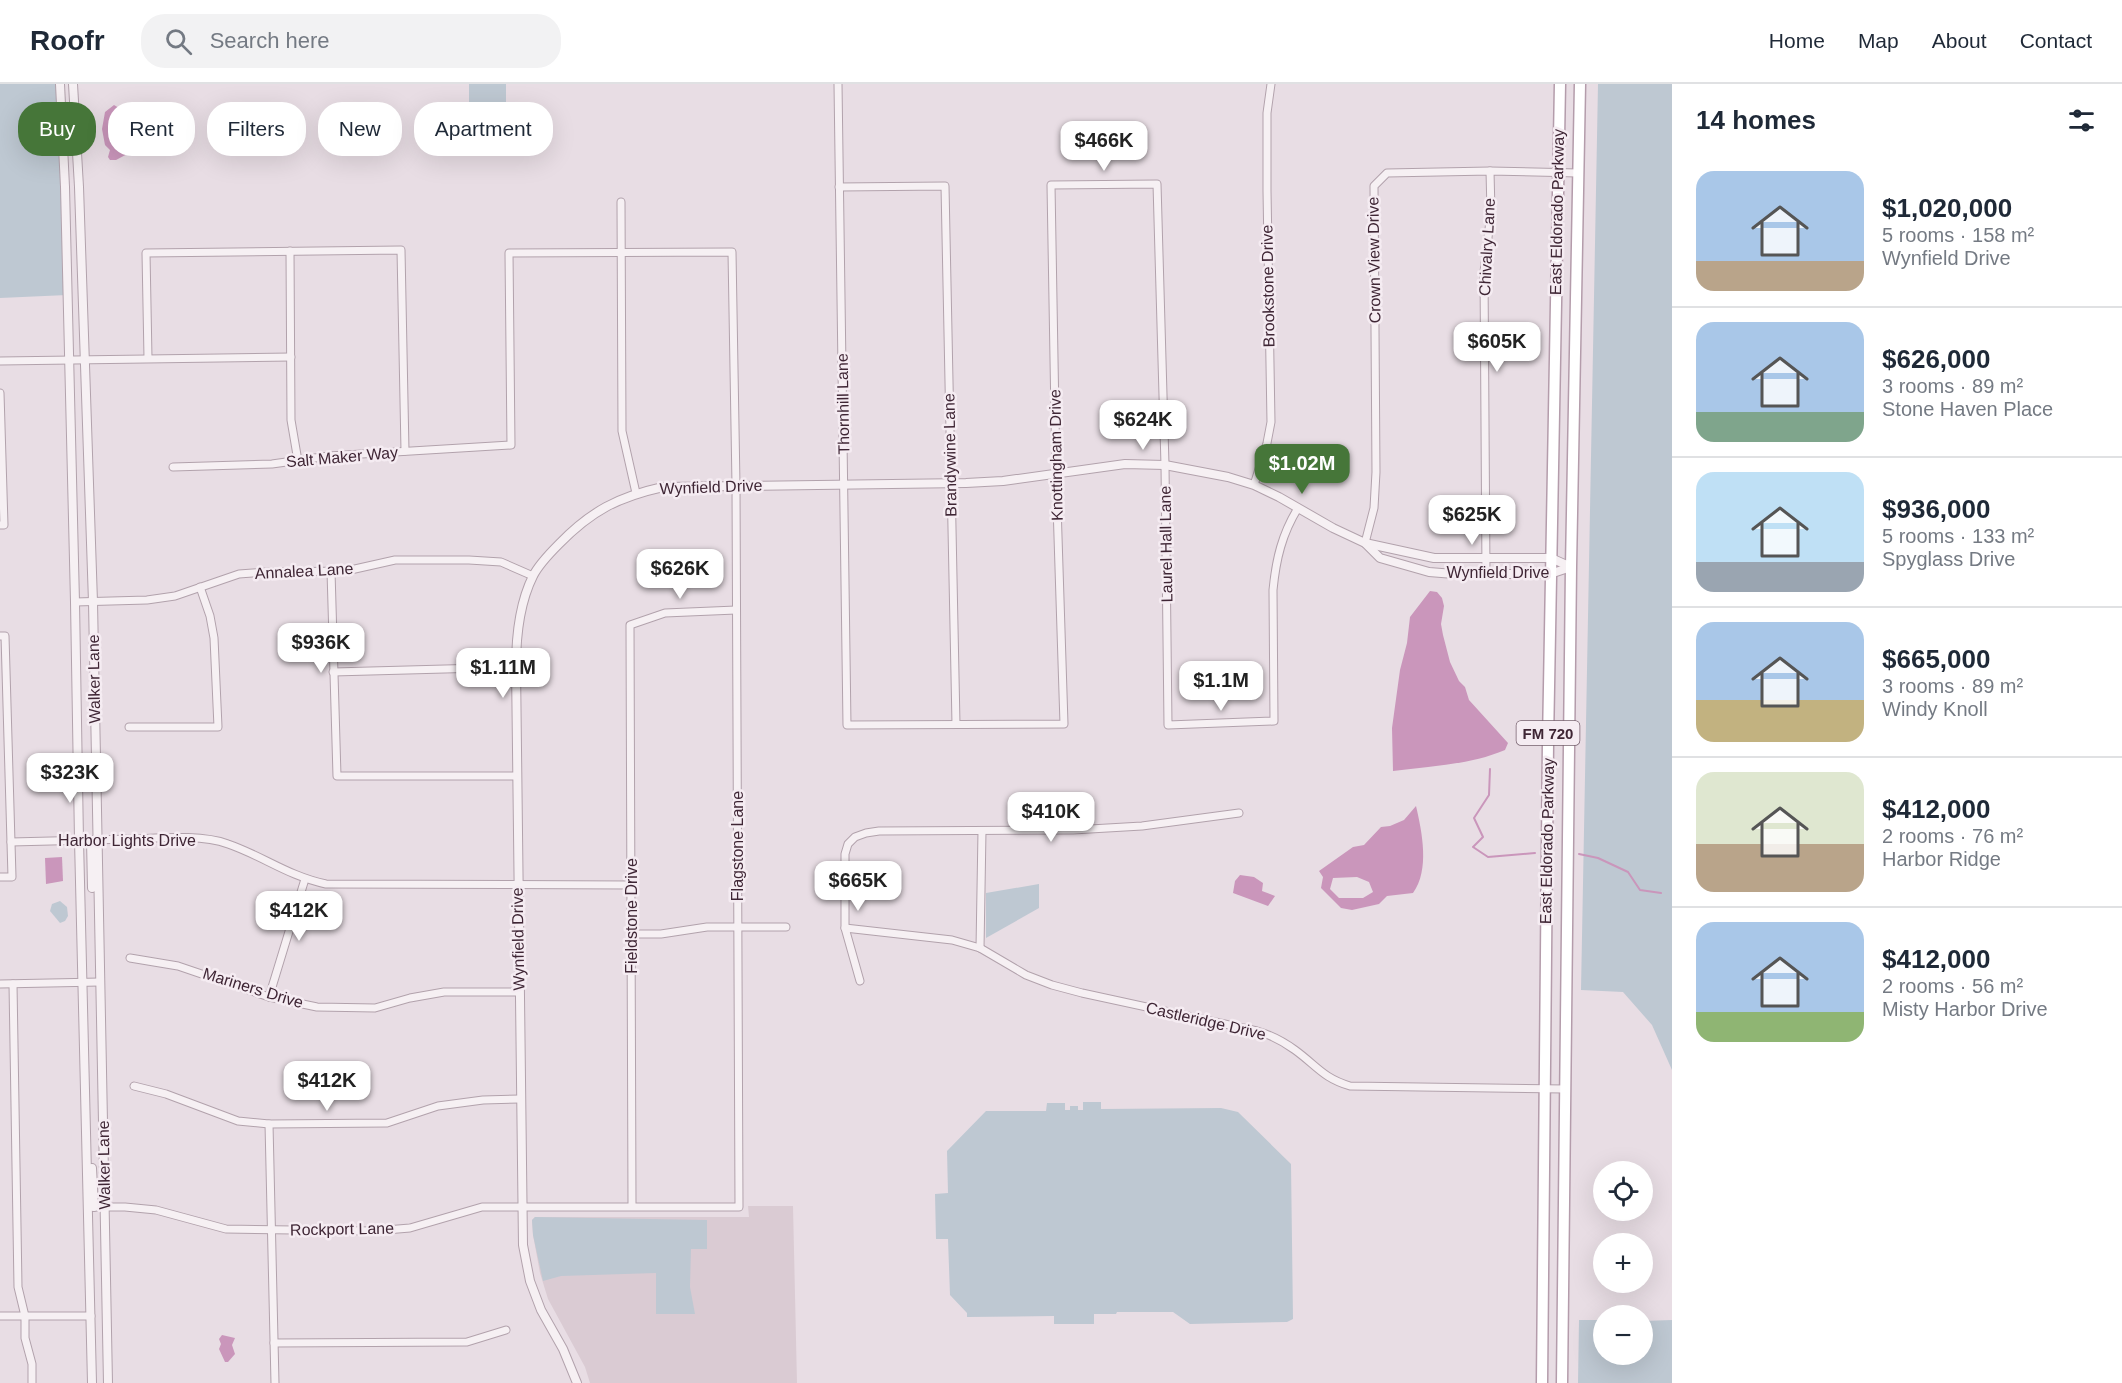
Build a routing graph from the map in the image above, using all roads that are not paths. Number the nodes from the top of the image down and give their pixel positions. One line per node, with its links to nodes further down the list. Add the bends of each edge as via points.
1 (60, 84): 11 (street, Walker Lane)
2 (73, 84): 12 (street, Walker Lane)
3 (838, 84): 13 (street, Thornhill Lane)
4 (1271, 84): 30 (street, Brookstone Drive, via 1267,191 1271,422)
5 (1560, 84): 8 (main road, East Eldorado Parkway / FM 720)
6 (1580, 84): 9 (main road, East Eldorado Parkway / FM 720)
7 (1490, 171): 8 (street, Crown View Drive); 34 (street, Crown View Drive, via 1387,173 1374,186 1376,472 1374,508); 36 (street, Chivalry Lane, via 1491,212 1484,272)
8 (1557, 173): 9 (street, Crown View Drive); 35 (main road, East Eldorado Parkway / FM 720)
9 (1578, 173): 37 (main road, East Eldorado Parkway / FM 720)
10 (1051, 185): 24 (street, Laurel Hall Lane, via 1157,184); 26 (street, Knottingham Drive)
11 (65, 187): 12 (street); 19 (street, Walker Lane, via 67,295)
12 (79, 187): 19 (street, Walker Lane)
13 (840, 187): 27 (street, Brandywine Lane, via 945,186); 28 (street, Thornhill Lane)
14 (621, 202): 16 (street)
15 (290, 251): 17 (street); 18 (street, via 146,252); 22 (street, via 401,250)
16 (621, 252): 22 (street, Salt Maker Way, via 509,253 512,445); 29 (street, Flagstone Lane, via 732,252); 31 (street, via 622,431)
17 (291, 357): 18 (street); 23 (street, via 291,420)
18 (148, 358): 19 (street)
19 (76, 359): 20 (street); 43 (street, Walker Lane, via 73,527); 44 (street, Walker Lane, via 87,434)
20 (0, 361)
21 (0, 393): 33 (street)
22 (405, 451): 23 (street, Salt Maker Way)
23 (298, 461): 25 (street, Salt Maker Way)
24 (1165, 465): 26 (street, Wynfield Drive, via 1125,464); 30 (street, Wynfield Drive); 32 (street, Laurel Hall Lane, via 1168,724 1274,721 1275,570 1286,527)
25 (173, 467)
26 (1056, 474): 27 (street, Wynfield Drive); 49 (street, Knottingham Drive, via 1064,724)
27 (951, 483): 28 (street, Wynfield Drive); 49 (street, Brandywine Lane)
28 (844, 484): 29 (street, Wynfield Drive); 49 (street, Thornhill Lane, via 847,725)
29 (736, 485): 31 (street, Wynfield Drive, via 663,487); 45 (street, Flagstone Lane)
30 (1254, 485): 32 (street, Wynfield Drive)
31 (636, 493): 41 (street, Wynfield Drive, via 603,507 573,529)
32 (1298, 508): 34 (street, Wynfield Drive)
33 (2, 525)
34 (1365, 543): 36 (street, Wynfield Drive, via 1434,558); 39 (street, Wynfield Drive, via 1380,558 1429,572)
35 (1551, 558): 36 (street, Wynfield Drive); 37 (street, Wynfield Drive); 40 (main road, East Eldorado Parkway / FM 720)
36 (1487, 559): 39 (street, Chivalry Lane)
37 (1571, 567): 40 (street, Wynfield Drive); 75 (main road, East Eldorado Parkway / FM 720)
38 (330, 571): 41 (street, Annalea Lane, via 396,560 469,560 501,562); 42 (street, Annalea Lane, via 239,574); 48 (street)
39 (1486, 574): 40 (street, Wynfield Drive)
40 (1550, 574): 74 (main road, East Eldorado Parkway / FM 720)
41 (533, 576): 47 (street, Wynfield Drive, via 521,611)
42 (200, 587): 44 (street, Annalea Lane, via 147,600); 50 (street, via 214,638 218,727)
43 (78, 602): 44 (street, Annalea Lane); 54 (street, Walker Lane, via 78,764)
44 (93, 602): 54 (street, Walker Lane)
45 (736, 610): 59 (street, Fieldstone Drive, via 665,613 630,626); 60 (street, Flagstone Lane)
46 (2, 636): 55 (street)
47 (516, 667): 48 (street); 51 (street, Wynfield Drive)
48 (333, 672): 51 (street, via 337,776)
49 (956, 724)
50 (129, 727)
51 (516, 776): 58 (street, Wynfield Drive)
52 (1239, 813): 53 (street, via 1115,828)
53 (982, 831): 62 (street, via 879,831 855,837 845,854); 64 (street)
54 (88, 840): 55 (street, Harbor Lights Drive); 57 (street, Harbor Lights Drive, via 178,838 227,843); 67 (street, Walker Lane); 68 (street, Walker Lane, via 99,917)
55 (11, 842): 56 (street, via 12,877)
56 (0, 877)
57 (305, 879): 58 (street, Harbor Lights Drive, via 326,884); 72 (street)
58 (518, 884): 59 (street, Harbor Lights Drive); 71 (street, Wynfield Drive)
59 (631, 885): 63 (street, Fieldstone Drive)
60 (738, 927): 61 (street); 63 (street); 82 (street, Flagstone Lane)
61 (786, 927)
62 (845, 928): 64 (street, Castleridge Drive, via 942,938); 66 (street)
63 (631, 933): 80 (street, Fieldstone Drive)
64 (980, 948): 74 (street, Castleridge Drive, via 1026,975 1062,987 1271,1035 1326,1077 1350,1086)
65 (130, 958): 72 (street, Mariners Drive, via 178,966)
66 (860, 981)
67 (82, 982): 68 (street); 70 (street); 81 (street, Walker Lane)
68 (97, 982): 78 (street, Walker Lane)
69 (0, 984): 70 (street)
70 (14, 984): 85 (street, via 18,1287)
71 (519, 992): 72 (street, Mariners Drive, via 444,992 354,1009 317,1007); 76 (street, Wynfield Drive)
72 (269, 997)
73 (134, 1086): 77 (street, via 238,1121)
74 (1545, 1089): 75 (street, Castleridge Drive); 94 (main road, East Eldorado Parkway / FM 720)
75 (1565, 1089): 95 (main road, East Eldorado Parkway / FM 720)
76 (520, 1099): 77 (street, via 438,1106 387,1123); 79 (street, Wynfield Drive)
77 (269, 1124): 83 (street)
78 (104, 1206): 81 (street, Rockport Lane); 83 (street, Rockport Lane, via 156,1210 226,1228); 91 (street, Walker Lane)
79 (521, 1206): 80 (street, Rockport Lane); 83 (street, Rockport Lane, via 482,1207 410,1228); 93 (street, Wynfield Drive, via 530,1281)
80 (632, 1206): 82 (street, Rockport Lane)
81 (91, 1207): 86 (street, Walker Lane)
82 (739, 1207)
83 (271, 1230): 88 (street)
84 (0, 1316): 85 (street)
85 (25, 1316): 86 (street); 89 (street)
86 (91, 1316): 90 (street, Walker Lane)
87 (506, 1330): 88 (street, via 467,1342)
88 (274, 1343): 92 (street)
89 (32, 1383)
90 (92, 1383)
91 (108, 1383)
92 (275, 1383)
93 (577, 1383)
94 (1542, 1383)
95 (1562, 1383)

